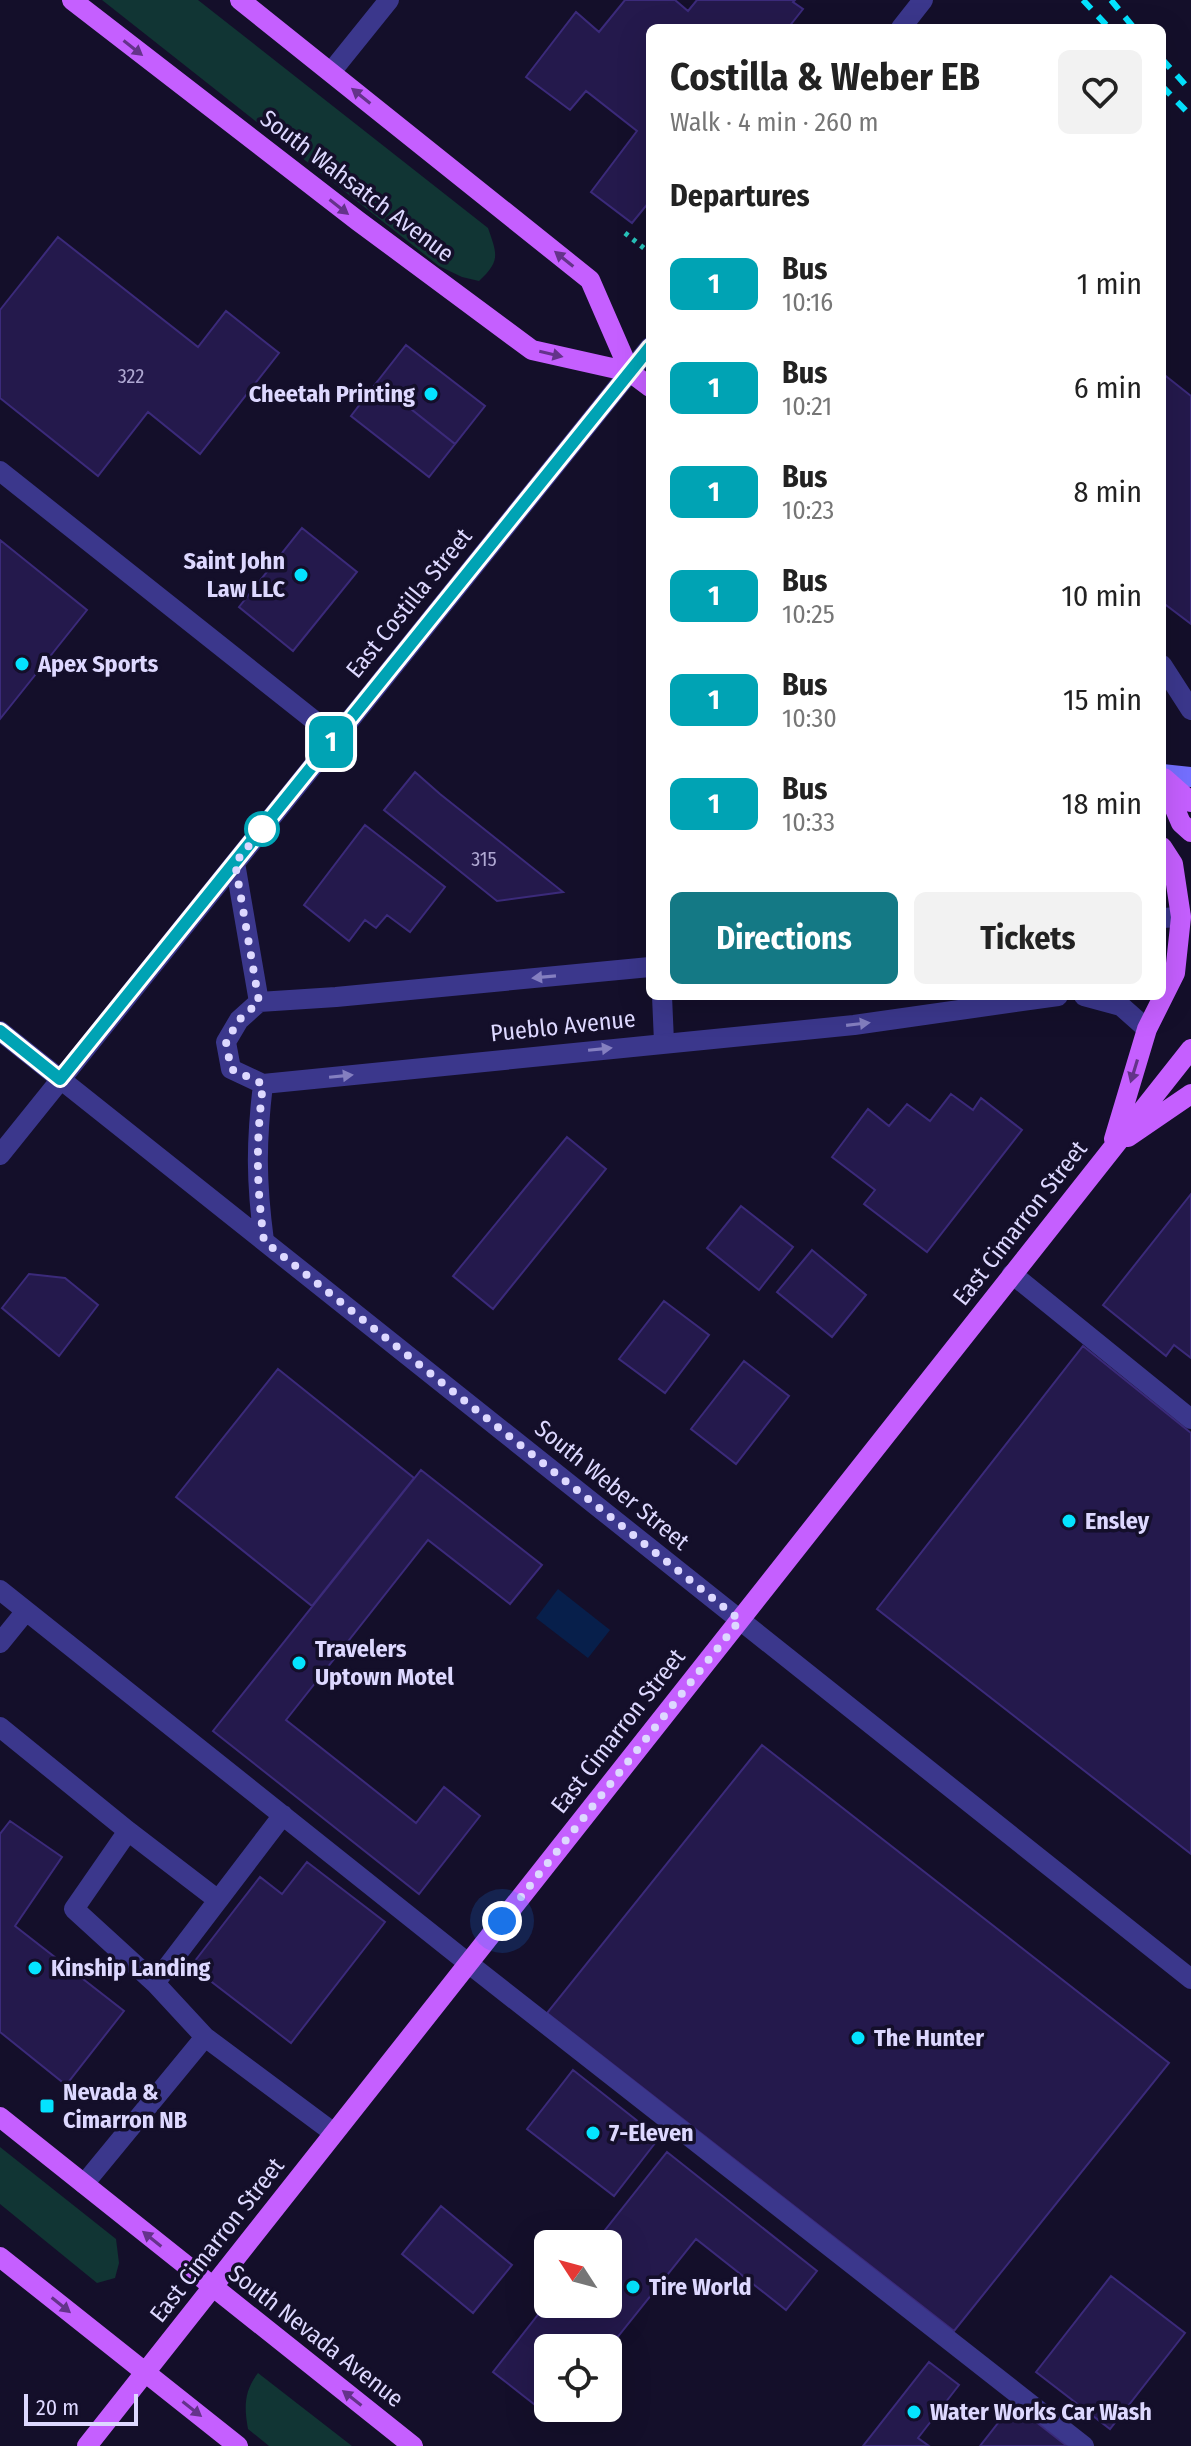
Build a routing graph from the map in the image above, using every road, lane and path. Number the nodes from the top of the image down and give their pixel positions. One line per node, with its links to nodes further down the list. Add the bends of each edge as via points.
1 (72, 0): 10 (main road, South Wahsatch Avenue, one-way to 10, via 532,350)
2 (240, 0): 6 (main road, South Wahsatch Avenue)
3 (389, 0): 6 (street)
4 (923, 0): 5 (street)
5 (904, 24)
6 (331, 72): 10 (main road, South Wahsatch Avenue, one-way to 6, via 590,280)
7 (625, 233): 8 (path)
8 (646, 250)
9 (646, 352): 10 (street, East Costilla Street)
10 (630, 372): 11 (main road, South Wahsatch Avenue); 15 (street, East Costilla Street)
11 (646, 384)
12 (0, 471): 15 (street)
13 (1166, 672): 14 (street)
14 (1190, 713)
15 (335, 737): 23 (street, East Costilla Street)
16 (1166, 776): 17 (main road)
17 (1191, 777)
18 (1166, 780): 20 (main road)
19 (1166, 786): 21 (main road, via 1181,823)
20 (1191, 802)
21 (1191, 832)
22 (1166, 853): 24 (main road, via 1173,864)
23 (235, 863): 31 (street); 36 (street, East Costilla Street)
24 (1172, 918): 26 (main road, via 1175,973)
25 (646, 967): 31 (street, Pueblo Avenue, one-way to 31)
26 (1166, 991)
27 (662, 1000): 34 (street)
28 (1007, 1000): 34 (street, Pueblo Avenue, one-way to 28, via 854,1025)
29 (1099, 1000): 32 (street, via 1121,1006)
30 (1162, 1000): 32 (main road)
31 (259, 1002): 37 (street, via 226,1042 231,1069)
32 (1147, 1029): 39 (main road, one-way to 39)
33 (0, 1031): 36 (street, South Weber Street)
34 (664, 1042): 37 (street, Pueblo Avenue, one-way to 34)
35 (1191, 1049): 39 (main road, East Cimarron Street)
36 (60, 1079): 40 (street, East Costilla Street); 41 (street, South Weber Street)
37 (263, 1084): 41 (street, via 256,1163)
38 (1191, 1094): 39 (main road)
39 (1112, 1148): 42 (main road, East Cimarron Street)
40 (0, 1155)
41 (264, 1241): 46 (street, South Weber Street)
42 (1012, 1274): 43 (street); 46 (main road, East Cimarron Street)
43 (1191, 1419)
44 (0, 1590): 45 (street)
45 (26, 1611): 47 (street); 49 (street)
46 (740, 1620): 52 (main road, East Cimarron Street); 53 (street, South Weber Street)
47 (0, 1643)
48 (0, 1727): 50 (street)
49 (283, 1815): 51 (street); 52 (street)
50 (128, 1831): 51 (street); 54 (street, via 74,1909)
51 (218, 1900): 54 (street)
52 (468, 1963): 57 (main road, East Cimarron Street); 65 (street)
53 (1191, 1979)
54 (155, 1983): 55 (street)
55 (205, 2037): 57 (street); 58 (street)
56 (0, 2117): 58 (main road, South Nevada Avenue)
57 (334, 2133): 60 (main road, East Cimarron Street)
58 (84, 2184): 60 (main road, South Nevada Avenue, one-way to 58)
59 (0, 2257): 61 (main road, one-way to 61)
60 (213, 2287): 61 (main road, East Cimarron Street); 64 (main road, South Nevada Avenue, one-way to 60)
61 (145, 2373): 62 (main road, East Cimarron Street); 63 (main road, one-way to 63)
62 (87, 2446)
63 (238, 2446)
64 (413, 2446)
65 (1084, 2446)

